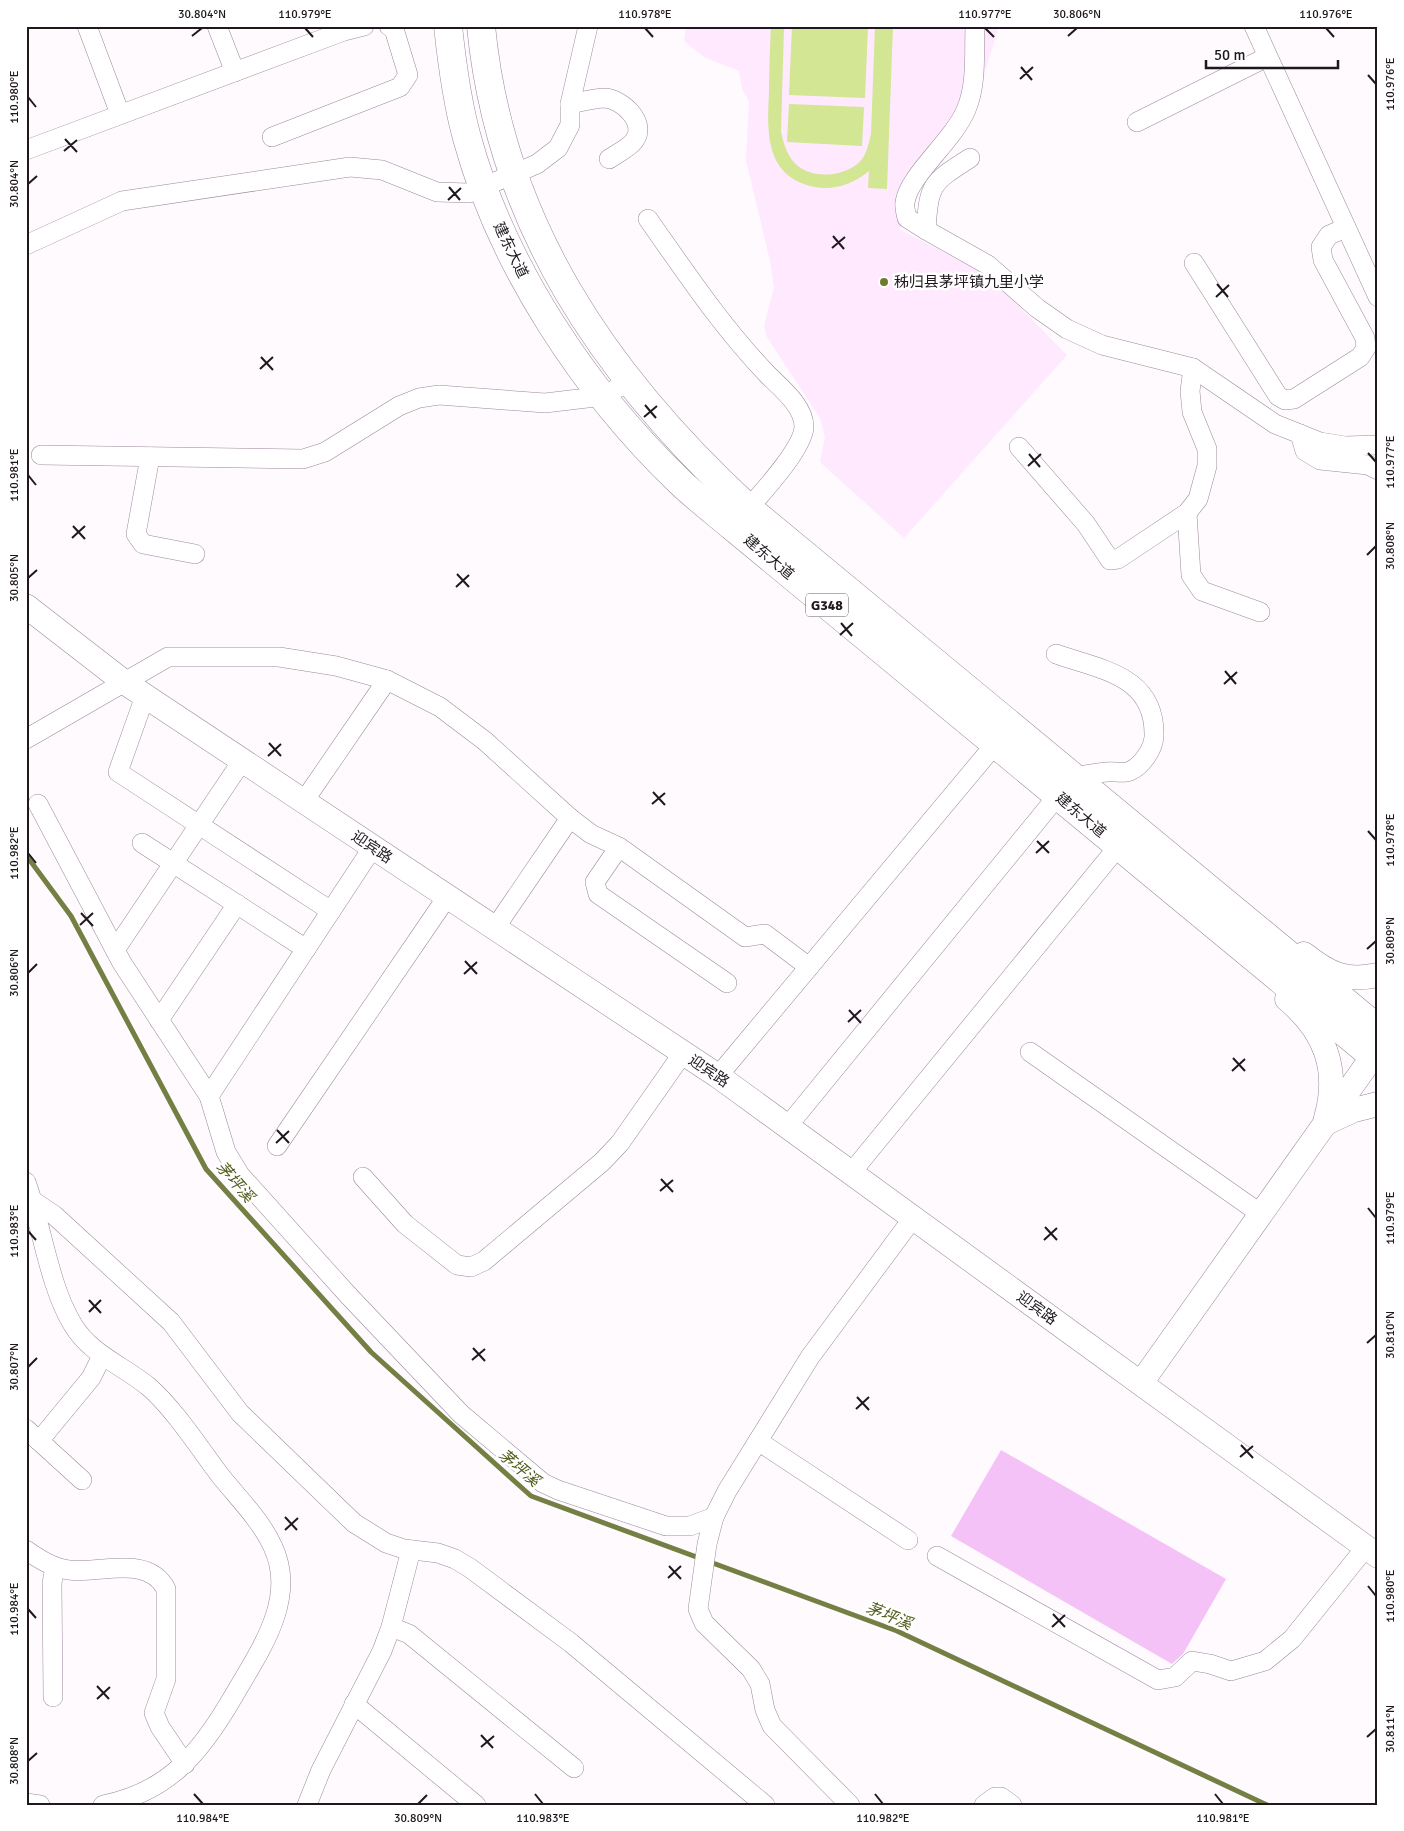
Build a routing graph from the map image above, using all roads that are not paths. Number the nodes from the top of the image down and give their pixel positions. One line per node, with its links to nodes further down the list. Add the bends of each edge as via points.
1 (87, 26): 14 (street)
2 (217, 26): 12 (street)
3 (364, 26): 10 (street)
4 (389, 26): 16 (street, via 394,29 408,75 400,87)
5 (448, 26): 21 (highway, 建东大道 / G348, via 453,71 467,138)
6 (481, 26): 20 (highway, 建东大道 / G348, via 485,67 499,131)
7 (588, 26): 13 (street)
8 (974, 26): 24 (street, via 972,88 967,109 956,129 913,182 904,203 907,218)
9 (1254, 26): 11 (street)
10 (343, 29): 12 (street)
11 (1267, 56): 15 (street); 23 (street)
12 (235, 72): 14 (street)
13 (570, 104): 19 (street, via 605,98 622,104 632,114 638,128 635,141); 20 (street, via 570,125 558,148 538,164)
14 (120, 114): 17 (street)
15 (1137, 122)
16 (272, 137)
17 (26, 150)
18 (970, 158): 24 (street, via 933,185 928,197)
19 (609, 159)
20 (514, 175): 21 (street); 29 (highway, 建东大道 / G348, via 547,254 579,310)
21 (483, 188): 25 (street, via 469,193 437,192 382,170 350,167 122,202); 30 (highway, 建东大道 / G348, via 516,264 550,322)
22 (648, 219): 38 (street, via 729,332 798,409 804,427 789,459)
23 (1346, 228): 26 (street, via 1329,236 1320,247 1323,260 1365,338 1366,348 1360,357 1294,399 1285,400 1278,396); 27 (street)
24 (926, 230): 28 (street, via 988,265 1037,308 1067,329 1102,345)
25 (26, 245)
26 (1194, 263)
27 (1378, 297)
28 (1193, 368): 31 (street, via 1275,424); 37 (street, via 1192,412 1207,449 1207,466 1198,499)
29 (628, 381): 30 (street); 38 (highway, 建东大道 / G348, via 700,464)
30 (604, 396): 35 (street, via 545,403 439,395 398,406 325,452 303,459); 38 (highway, 建东大道 / G348, via 680,482)
31 (1300, 434): 32 (street, via 1320,442 1345,446); 36 (street, via 1305,451 1320,460 1368,465)
32 (1378, 445)
33 (1019, 446): 37 (street, via 1086,524 1110,560 1118,559)
34 (41, 455): 35 (street)
35 (150, 457): 39 (street, via 136,534 143,544)
36 (1378, 470)
37 (1187, 513): 41 (street, via 1190,575 1202,591)
38 (740, 518): 46 (highway, 建东大道 / G348)
39 (195, 554)
40 (26, 606): 44 (main road, 迎宾路)
41 (1260, 612)
42 (1056, 654): 49 (street, via 1116,675 1136,686 1149,706 1154,724 1153,742 1145,759 1130,771)
43 (387, 680): 44 (street, via 336,666 279,657 168,657); 50 (street); 52 (street, via 440,707 485,741)
44 (124, 682): 45 (main road, 迎宾路); 47 (street)
45 (145, 696): 48 (main road, 迎宾路); 53 (street, via 118,772)
46 (1003, 735): 49 (highway, 建东大道 / G348); 66 (street)
47 (26, 739)
48 (242, 761): 50 (main road, 迎宾路); 53 (street)
49 (1065, 786): 54 (highway, 建东大道 / G348); 78 (street)
50 (304, 801): 57 (main road, 迎宾路)
51 (38, 804): 65 (street)
52 (570, 818): 56 (street, via 591,834); 62 (street)
53 (199, 825): 58 (street); 61 (street)
54 (1126, 837): 63 (highway, 建东大道 / G348); 80 (street)
55 (142, 843): 58 (street)
56 (619, 846): 66 (street, via 746,937 765,934); 68 (street, via 595,882 598,894)
57 (373, 847): 59 (main road, 迎宾路); 61 (street)
58 (173, 863): 60 (street); 65 (street)
59 (447, 897): 62 (main road, 迎宾路); 79 (street)
60 (237, 904): 64 (street); 69 (street)
61 (331, 911): 64 (street)
62 (495, 928): 72 (main road, 迎宾路)
63 (1245, 935): 67 (main road, via 1296,948 1318,966 1342,977); 70 (highway, 建东大道 / G348); 73 (highway, 建东大道 / G348); 77 (main road, via 1272,986 1312,1023 1325,1046 1332,1085)
64 (306, 949): 75 (street)
65 (115, 950): 69 (street)
66 (809, 967): 74 (street)
67 (1378, 975)
68 (727, 984)
69 (159, 1020): 75 (street)
70 (1378, 1029)
71 (1030, 1052): 84 (street)
72 (683, 1053): 74 (main road, 迎宾路); 81 (street, via 620,1143 602,1162 484,1261 471,1267 457,1265 420,1236)
73 (1376, 1055): 77 (main road)
74 (718, 1076): 78 (main road, 迎宾路)
75 (208, 1096): 91 (street, via 226,1152 240,1175 461,1414 530,1474 558,1490 666,1526 690,1526)
76 (1378, 1104): 77 (main road, via 1354,1110)
77 (1325, 1124): 84 (main road)
78 (787, 1127): 80 (main road, 迎宾路)
79 (277, 1146)
80 (851, 1173): 85 (main road, 迎宾路)
81 (363, 1177)
82 (26, 1182): 83 (street)
83 (33, 1201): 86 (street, via 63,1305 85,1342); 94 (street, via 54,1215 171,1322 240,1413 340,1511 369,1534)
84 (1261, 1214): 87 (main road)
85 (913, 1218): 87 (main road, 迎宾路); 89 (street, via 816,1349)
86 (102, 1356): 88 (street, via 91,1378); 101 (street, via 136,1377 164,1403 265,1533 279,1560 280,1600 265,1641 212,1732)
87 (1141, 1383): 95 (main road, 迎宾路)
88 (33, 1435): 90 (street)
89 (758, 1441): 91 (street); 92 (street)
90 (82, 1480)
91 (714, 1517): 109 (street, via 698,1609 704,1623 751,1669 760,1684 772,1726)
92 (908, 1540)
93 (26, 1550): 97 (street)
94 (411, 1550): 98 (street); 108 (street, via 438,1553 470,1568 571,1643)
95 (1372, 1551): 96 (street, via 1292,1638 1265,1662 1231,1671 1192,1661 1174,1677 1158,1680)
96 (937, 1556)
97 (55, 1567): 99 (street, via 52,1583); 101 (street, via 81,1571 132,1568 154,1574 161,1580 166,1589 166,1680 154,1713)
98 (391, 1627): 100 (street); 102 (street, via 409,1634)
99 (53, 1697)
100 (354, 1704): 104 (street, via 320,1770); 107 (street)
101 (185, 1764): 106 (street, via 149,1788)
102 (574, 1768)
103 (26, 1803): 105 (street)
104 (312, 1803)
105 (40, 1805)
106 (103, 1805)
107 (476, 1805)
108 (765, 1805)
109 (850, 1805)
110 (984, 1805): 111 (street, via 995,1797)
111 (1012, 1805)

